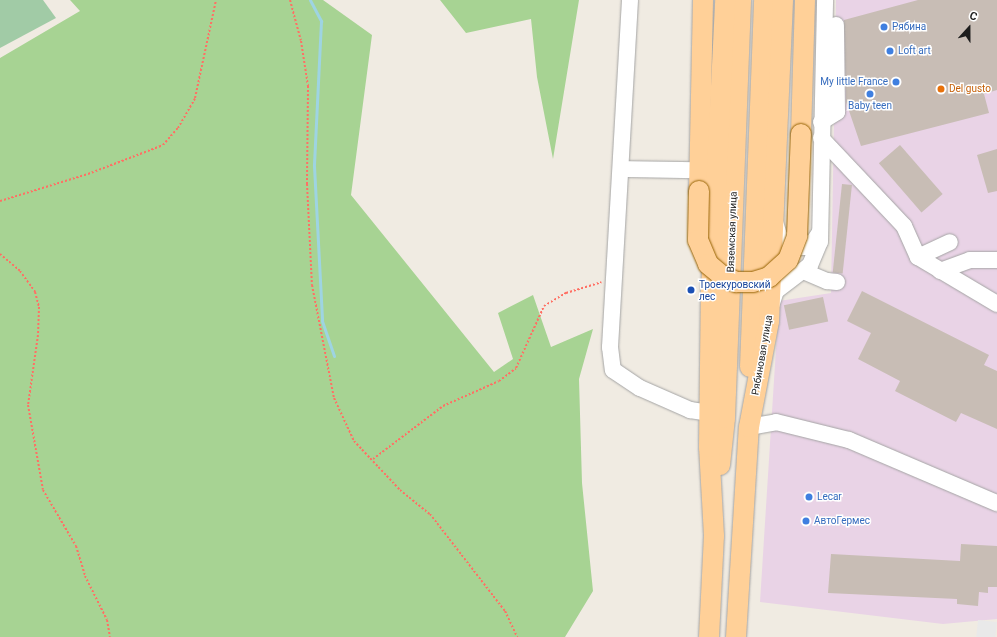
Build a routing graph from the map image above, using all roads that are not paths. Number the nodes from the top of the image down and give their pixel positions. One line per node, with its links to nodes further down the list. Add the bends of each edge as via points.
1 (630, 0): 12 (lane)
2 (703, 0): 7 (main road, bridge, via 698,240 704,256 721,275 736,282 753,282 773,275 788,260 797,236)
3 (725, 0): 24 (main road, via 711,291)
4 (741, 0): 27 (main road, Вяземская улица, via 725,410)
5 (764, 0): 25 (main road)
6 (783, 0): 14 (main road, Рябиновая улица)
7 (806, 0)
8 (824, 0): 10 (lane)
9 (836, 25): 10 (lane, via 837,112)
10 (821, 122): 11 (lane)
11 (821, 138): 15 (lane); 17 (lane, via 904,226)
12 (622, 169): 13 (lane); 24 (lane, via 610,347 613,370 640,388 690,410)
13 (689, 170)
14 (775, 222): 15 (lane, via 780,238 796,247 810,247); 23 (main road, Рябиновая улица)
15 (821, 229): 19 (lane, via 818,252)
16 (950, 242): 17 (lane)
17 (918, 257): 20 (lane)
18 (997, 260): 20 (lane, via 970,260)
19 (803, 270): 21 (lane, via 827,281); 23 (lane, via 776,291)
20 (940, 270): 22 (lane)
21 (836, 282)
22 (997, 304)
23 (769, 321): 25 (main road, Рябиновая улица)
24 (709, 413): 27 (main road)
25 (749, 427): 26 (lane, via 776,422 849,440); 29 (main road, Рябиновая улица)
26 (997, 503)
27 (714, 536): 28 (main road)
28 (710, 637)
29 (736, 637)

